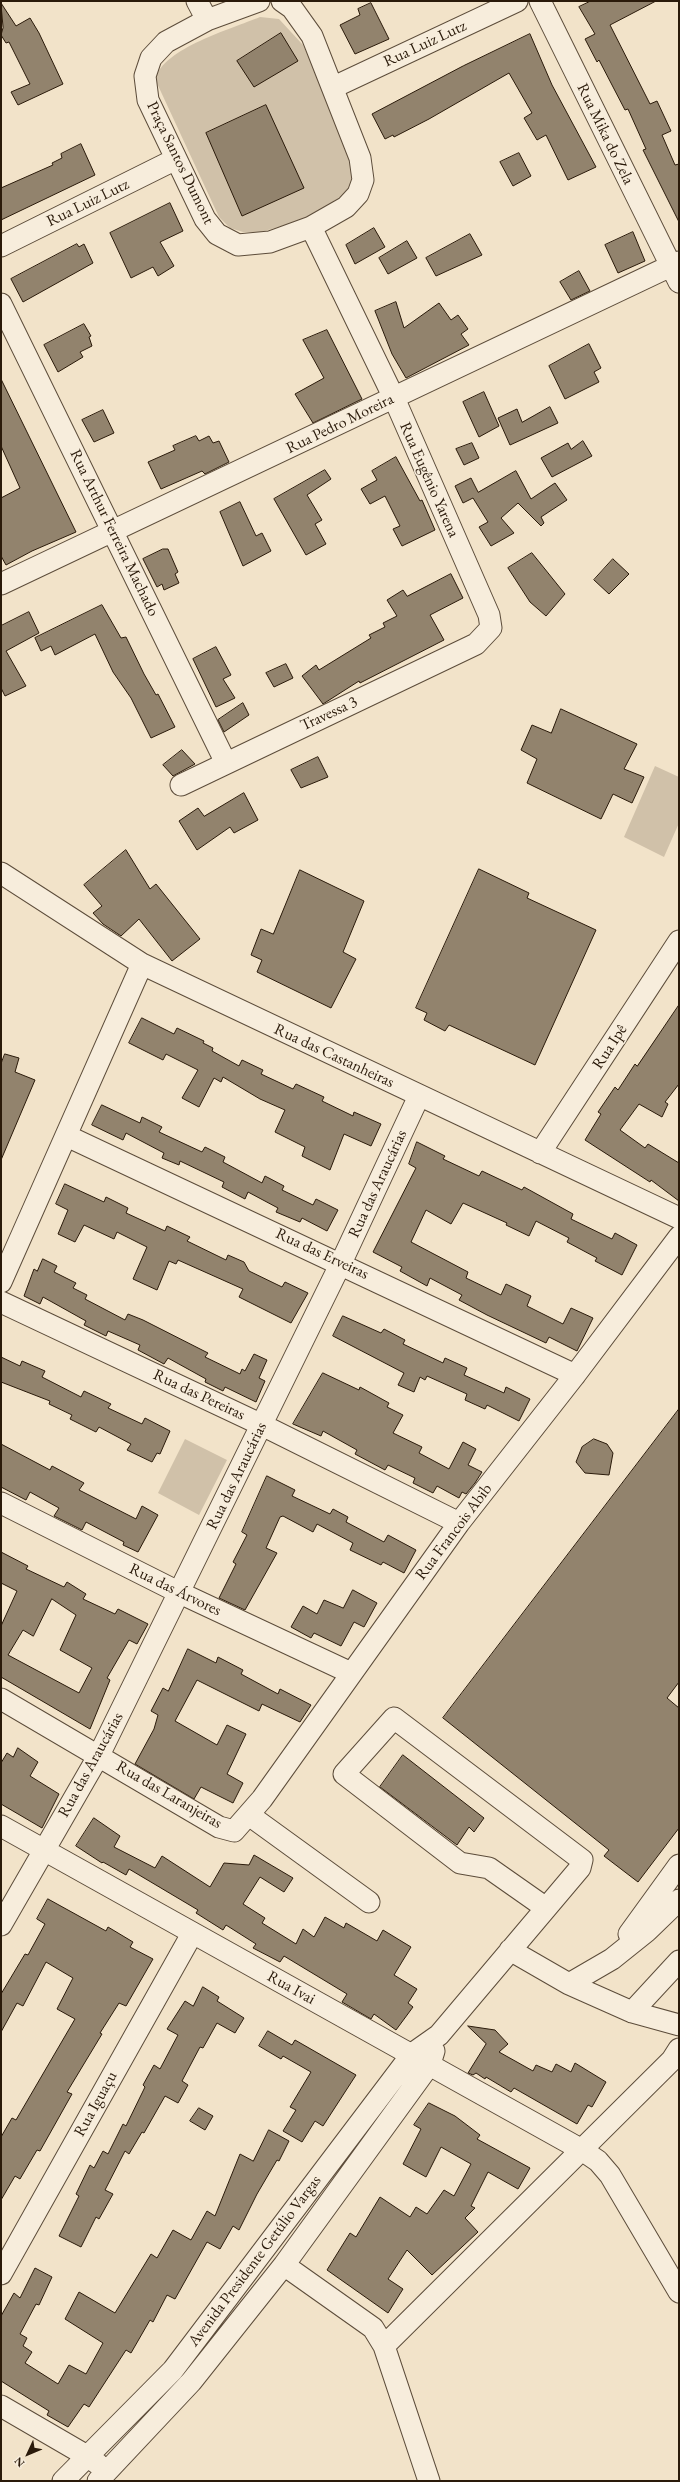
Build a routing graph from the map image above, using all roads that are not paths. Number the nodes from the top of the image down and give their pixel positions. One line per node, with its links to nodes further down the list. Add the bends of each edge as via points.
1 (197, 1): 6 (street)
2 (259, 1): 6 (street, Praça Santos Dumont)
3 (282, 1): 7 (street, Praça Santos Dumont, via 292,8 312,36)
4 (517, 1): 7 (street, Rua Luiz Lutz)
5 (540, 1): 11 (street, Rua Mika do Zela)
6 (206, 20): 8 (street, Praça Santos Dumont, via 166,42 151,58 145,76 148,100)
7 (334, 87): 9 (street, Praça Santos Dumont, via 360,158 363,180 358,194 346,207)
8 (176, 159): 9 (street, Praça Santos Dumont, via 205,219 217,234 238,245 270,242); 10 (street, Rua Luiz Lutz)
9 (311, 227): 13 (street, Rua Eugênio Yarena)
10 (1, 246)
11 (676, 270): 13 (street, Rua Pedro Moreira)
12 (1, 304): 14 (street, Rua Arthur Ferreira Machado)
13 (394, 398): 14 (street, Rua Pedro Moreira); 16 (street, Rua Eugênio Yarena, via 489,615 491,628)
14 (114, 532): 15 (street, Rua Pedro Moreira); 17 (street, Rua Arthur Ferreira Machado)
15 (1, 584)
16 (476, 644): 17 (street, Travessa 3)
17 (226, 763): 18 (street, Travessa 3)
18 (181, 785)
19 (1, 873): 21 (street, Rua das Castanheiras)
20 (679, 941): 24 (street, Rua Ipê)
21 (142, 964): 22 (street, Rua das Castanheiras); 23 (street)
22 (419, 1096): 24 (street, Rua das Castanheiras); 27 (street, Rua das Araucárias)
23 (67, 1136): 27 (street, Rua das Erveiras); 28 (street)
24 (540, 1153): 25 (street, Rua das Castanheiras)
25 (679, 1218)
26 (679, 1237): 30 (street, Rua Francois Abib)
27 (341, 1263): 30 (street, Rua das Erveiras); 31 (street, Rua das Araucárias)
28 (1, 1282)
29 (1, 1302): 31 (street, Rua das Pereiras)
30 (575, 1375): 33 (street, Rua Francois Abib)
31 (262, 1425): 33 (street, Rua das Pereiras); 34 (street, Rua das Araucárias)
32 (1, 1503): 34 (street, Rua das Árvores)
33 (459, 1523): 35 (street, Rua Francois Abib)
34 (180, 1593): 35 (street, Rua das Árvores); 37 (street, Rua das Araucárias)
35 (351, 1673): 38 (street, Rua Francois Abib)
36 (1, 1699): 37 (street, Rua das Laranjeiras)
37 (99, 1754): 40 (street, Rua das Laranjeiras, via 219,1827); 41 (street, Rua das Araucárias)
38 (249, 1815): 40 (street, Rua Francois Abib); 44 (street)
39 (1, 1826): 41 (street, Rua Ivai)
40 (234, 1831)
41 (43, 1850): 46 (street, Rua das Araucárias); 47 (street, Rua Ivai)
42 (679, 1865): 49 (street)
43 (679, 1900): 49 (street, via 647,1931)
44 (369, 1902)
45 (546, 1908): 45 (street, Avenida Presidente Getúlio Vargas, via 489,1868 460,1864 344,1774 394,1718 582,1860 580,1868); 48 (street, Avenida Presidente Getúlio Vargas)
46 (1, 1925)
47 (192, 1934): 56 (street, Rua Ivai); 60 (street, Rua Iguaçu)
48 (510, 1950): 51 (street); 54 (street, Avenida Presidente Getúlio Vargas)
49 (612, 1959): 51 (street)
50 (679, 1961): 52 (street)
51 (569, 1984): 52 (street)
52 (632, 2012): 53 (street)
53 (679, 2025)
54 (439, 2036): 56 (street, Avenida Presidente Getúlio Vargas); 57 (street, Avenida Presidente Getúlio Vargas)
55 (679, 2048): 58 (street, via 672,2060)
56 (412, 2054): 57 (street, Rua Ivai); 64 (street, Avenida Presidente Getúlio Vargas, via 173,2370)
57 (430, 2064): 58 (street, Rua Ivai); 59 (street, Avenida Presidente Getúlio Vargas)
58 (582, 2150): 61 (street, Rua Ivai, via 598,2161 610,2175); 62 (street)
59 (284, 2265): 62 (street, via 373,2328); 65 (street, Avenida Presidente Getúlio Vargas, via 191,2382)
60 (1, 2274)
61 (679, 2292)
62 (384, 2346): 67 (street)
63 (1, 2406): 64 (street)
64 (87, 2456): 65 (street); 66 (street, Avenida Presidente Getúlio Vargas)
65 (102, 2476)
66 (63, 2481)
67 (429, 2481)

